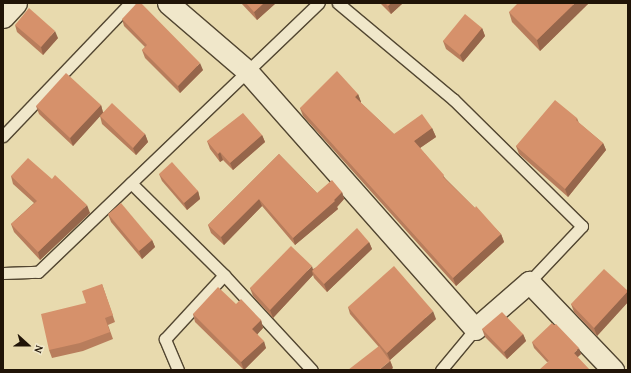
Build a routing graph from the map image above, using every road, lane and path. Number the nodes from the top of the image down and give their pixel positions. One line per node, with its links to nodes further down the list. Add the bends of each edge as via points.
1 (16, 3): 6 (street)
2 (130, 3): 8 (lane)
3 (168, 3): 7 (street)
4 (319, 3): 7 (lane)
5 (338, 3): 12 (lane, via 453,99 582,226)
6 (3, 17)
7 (247, 71): 9 (lane); 13 (street)
8 (3, 136)
9 (130, 183): 10 (lane, via 38,272); 11 (lane)
10 (3, 273)
11 (224, 275): 14 (lane, via 164,339); 15 (lane)
12 (529, 282): 13 (street); 17 (street)
13 (475, 329): 16 (lane)
14 (178, 370)
15 (312, 370)
16 (441, 370)
17 (613, 370)

